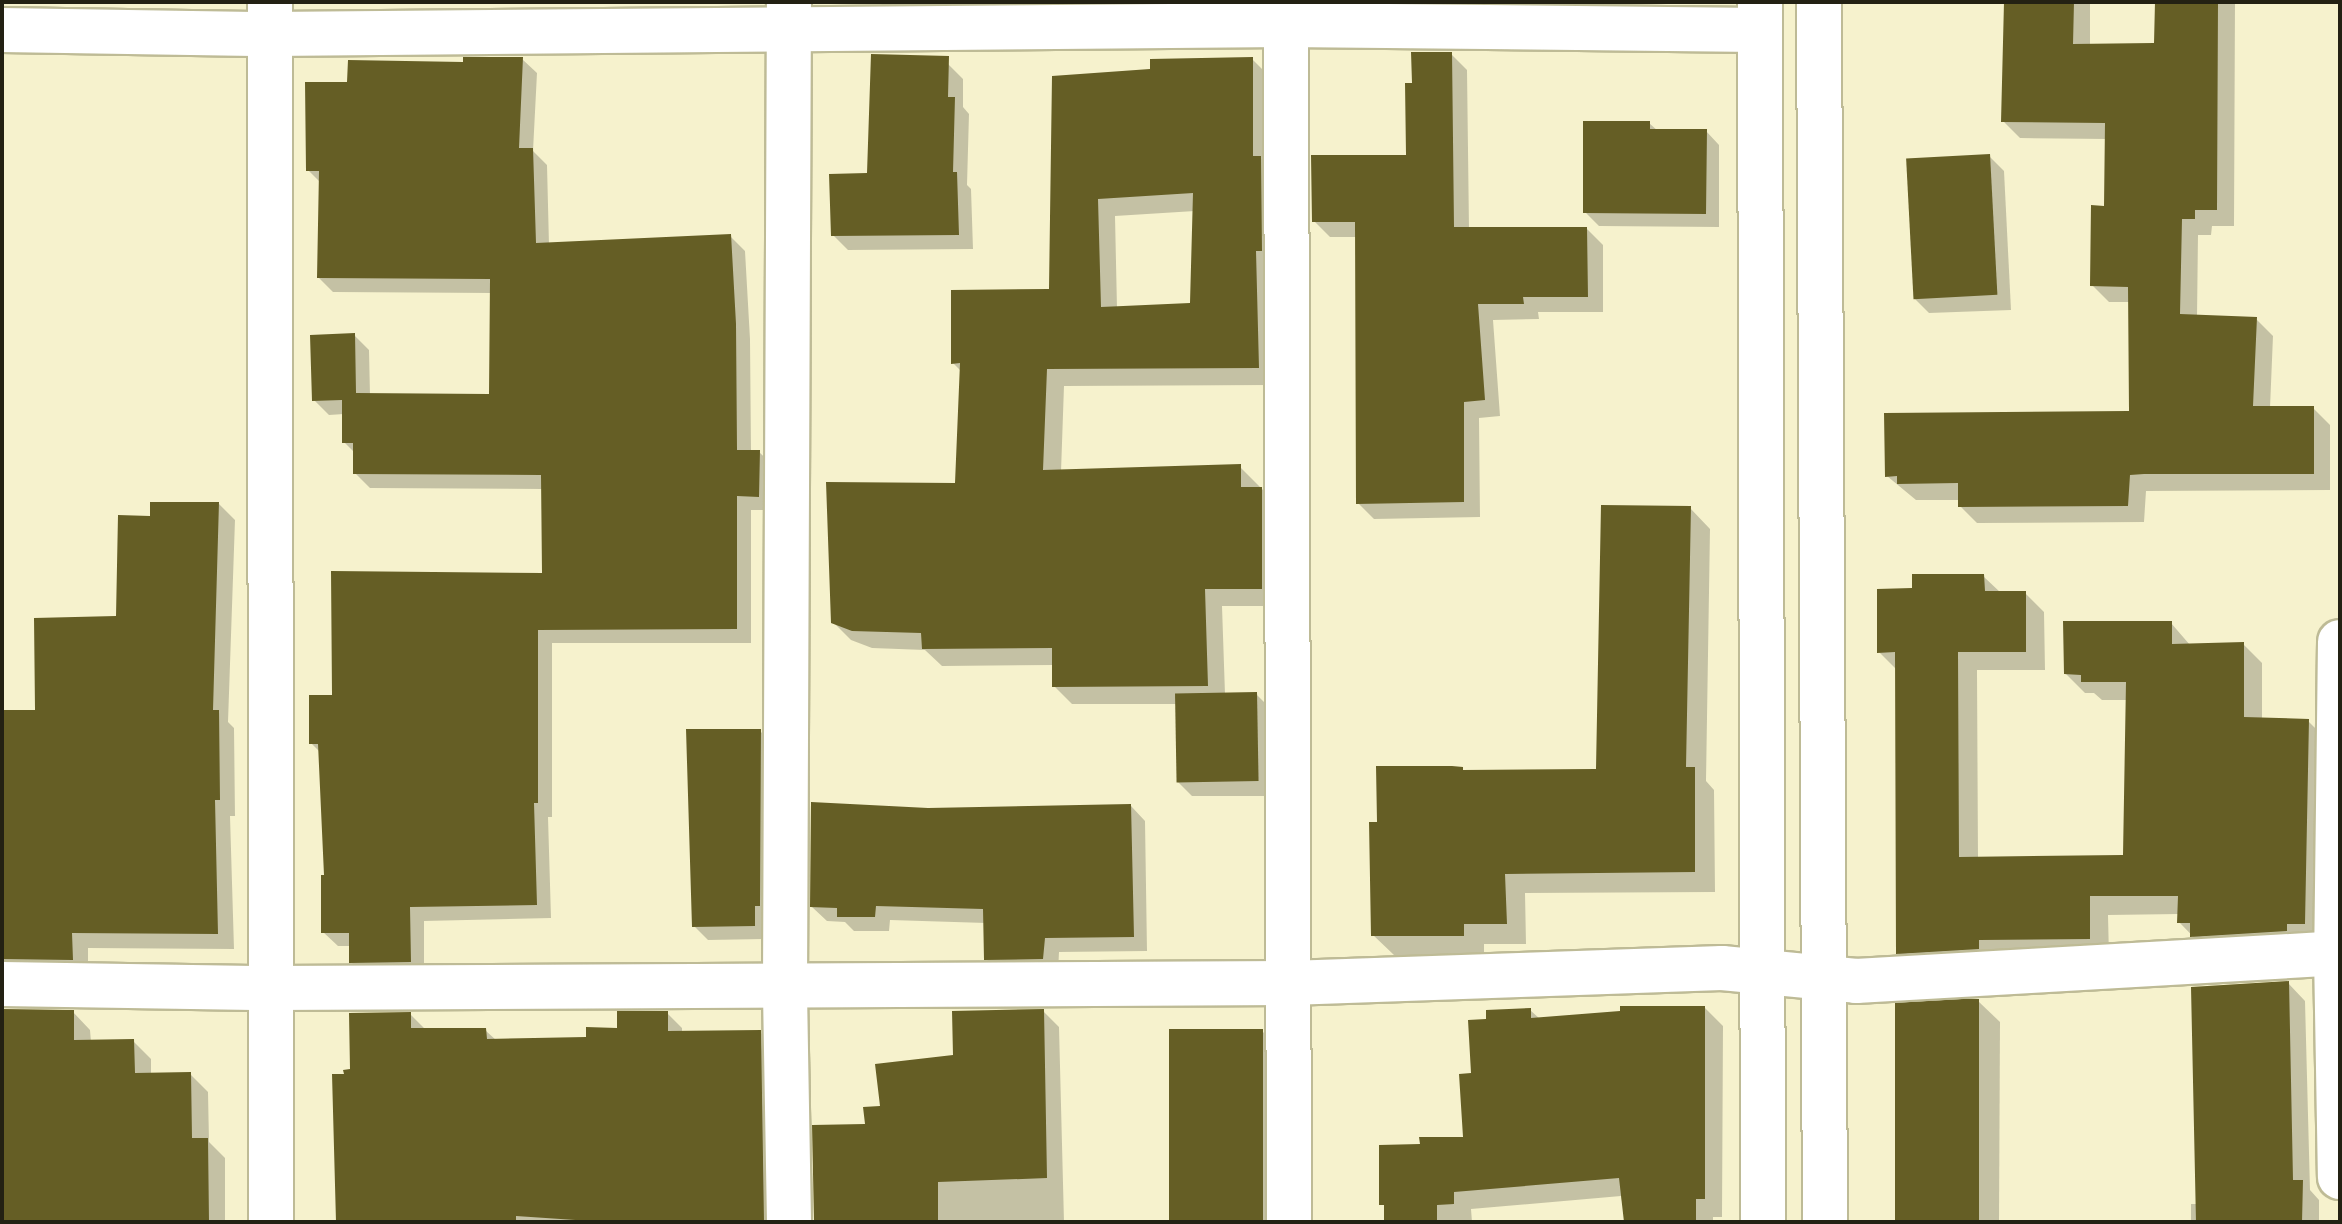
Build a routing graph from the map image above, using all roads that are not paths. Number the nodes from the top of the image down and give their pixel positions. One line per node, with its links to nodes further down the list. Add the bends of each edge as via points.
1 (1819, 2): 10 (street)
2 (789, 16): 4 (street); 5 (street); 13 (street)
3 (1760, 16): 5 (street); 9 (street)
4 (270, 18): 6 (street); 14 (street)
5 (1286, 25): 11 (street)
6 (2, 30)
7 (2340, 642): 8 (street)
8 (2338, 953): 10 (street, via 1856,981); 15 (street)
9 (1763, 970): 10 (street); 11 (street); 19 (street)
10 (1824, 975): 20 (street)
11 (1289, 983): 13 (street); 18 (street)
12 (2, 984): 14 (street)
13 (785, 986): 14 (street); 17 (street)
14 (270, 988): 16 (street)
15 (2340, 1177)
16 (271, 1222)
17 (789, 1222)
18 (1289, 1222)
19 (1763, 1222)
20 (1825, 1222)

